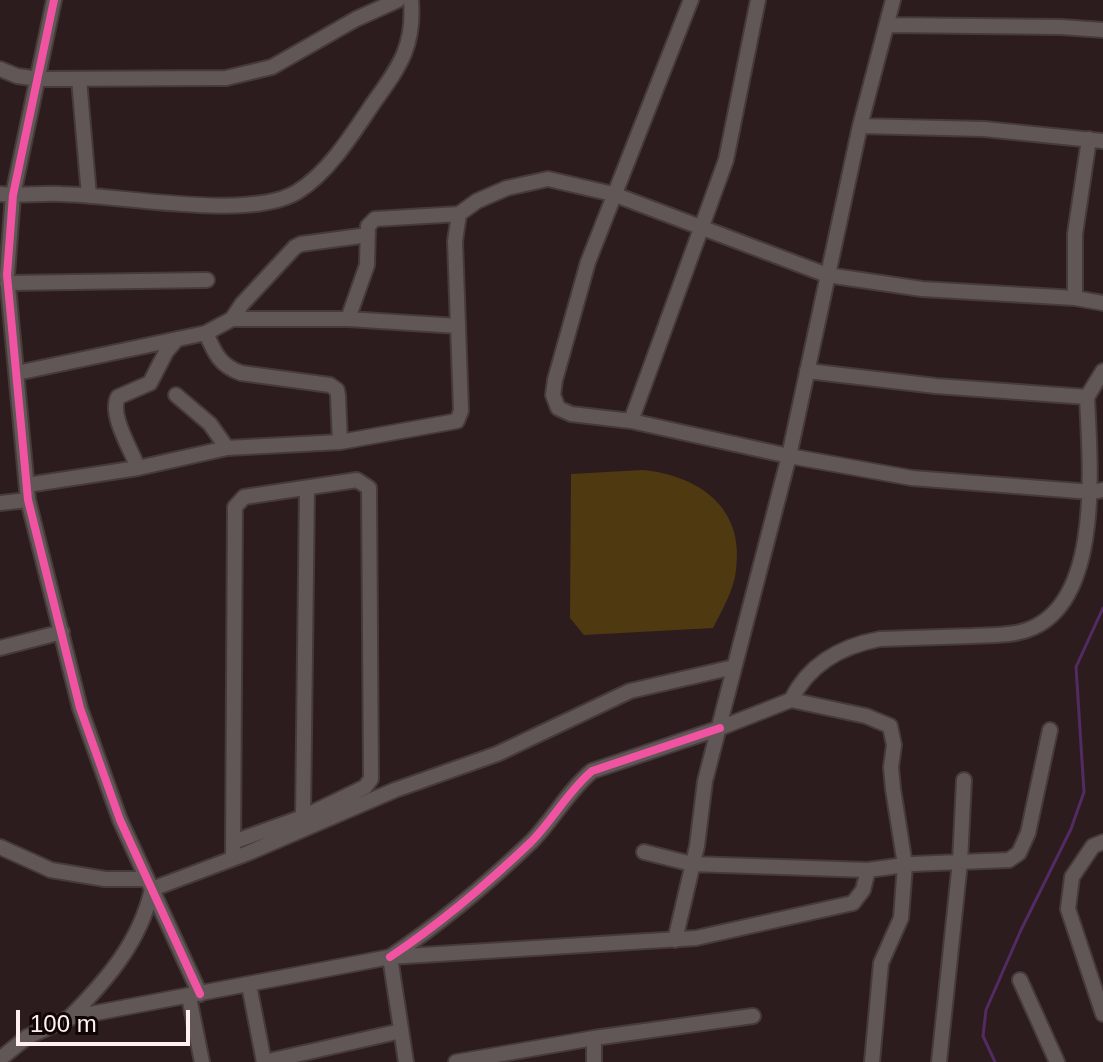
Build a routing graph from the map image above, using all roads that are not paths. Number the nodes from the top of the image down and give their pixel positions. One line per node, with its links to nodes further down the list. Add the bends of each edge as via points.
1 (54, 0): 10 (street)
2 (398, 0): 11 (street, via 272,67 226,78)
3 (411, 0): 16 (street, via 413,19 403,61 326,167 296,193 236,207)
4 (691, 0): 14 (street)
5 (758, 0): 18 (street, via 726,160)
6 (893, 0): 7 (street)
7 (888, 25): 8 (street); 12 (street)
8 (1103, 30)
9 (0, 69): 10 (street)
10 (39, 79): 11 (street); 15 (street)
11 (79, 79): 16 (street)
12 (860, 126): 13 (street, via 984,129); 20 (street)
13 (1096, 140): 23 (street, via 1075,234)
14 (613, 194): 17 (street, via 548,179 507,188); 18 (street); 36 (street, via 588,262 553,395 558,408 571,414)
15 (6, 195): 16 (street); 22 (street)
16 (89, 196)
17 (459, 214): 19 (street, via 375,219); 27 (street)
18 (701, 229): 20 (street); 36 (street)
19 (368, 235): 25 (street, via 295,247); 26 (street, via 367,265)
20 (827, 275): 23 (street, via 922,289); 31 (street)
21 (207, 280): 22 (street)
22 (7, 283): 30 (street)
23 (1075, 298): 24 (street)
24 (1103, 303)
25 (232, 319): 26 (street); 28 (street)
26 (348, 319): 27 (street)
27 (458, 326): 37 (street, via 457,421)
28 (206, 333): 29 (street); 37 (street, via 228,369 337,390)
29 (177, 339): 33 (street); 40 (street, via 150,383 115,403)
30 (7, 341): 33 (street)
31 (807, 371): 35 (street); 39 (street)
32 (1103, 371): 35 (street)
33 (17, 373): 41 (street)
34 (176, 395): 38 (street, via 210,424)
35 (1087, 397): 43 (street)
36 (631, 421): 39 (street)
37 (340, 442): 38 (street)
38 (227, 448): 40 (street)
39 (789, 456): 43 (street, via 912,478); 48 (street)
40 (138, 468): 41 (street)
41 (27, 485): 44 (street)
42 (307, 489): 53 (street); 53 (street, via 357,480 369,488 371,779 365,787); 54 (street, via 244,497 235,507)
43 (1097, 491): 49 (street, via 1082,574 1047,623 1002,635 860,643 839,650 817,667 799,683)
44 (28, 500): 45 (street); 46 (street)
45 (0, 503)
46 (62, 632): 47 (street); 63 (street, via 80,708)
47 (0, 648)
48 (734, 667): 50 (street); 58 (street, via 630,691 497,754)
49 (791, 700): 50 (street); 61 (street, via 890,726)
50 (720, 728): 60 (street, via 705,781); 65 (street, via 592,771 480,889)
51 (1050, 730): 59 (street, via 1019,853 1009,860)
52 (964, 780): 59 (street)
53 (303, 817): 54 (street)
54 (233, 842): 58 (street)
55 (1103, 842): 69 (street, via 1093,846 1072,877 1068,909)
56 (0, 847): 63 (street, via 51,870)
57 (644, 852): 60 (street)
58 (233, 858): 63 (street)
59 (960, 862): 61 (street); 80 (street)
60 (692, 864): 62 (street); 64 (street)
61 (905, 865): 62 (street); 79 (street, via 901,918 881,963)
62 (868, 870): 64 (street, via 853,903)
63 (148, 884): 68 (street); 71 (street, via 146,916 123,957)
64 (675, 940): 65 (street)
65 (390, 957): 67 (street); 72 (street)
66 (1020, 980): 81 (street)
67 (249, 985): 68 (street); 72 (street, via 264,1062)
68 (194, 996): 71 (street); 76 (street)
69 (1103, 1014)
70 (753, 1016): 73 (street)
71 (69, 1018): 74 (street, via 27,1037)
72 (401, 1031): 75 (street)
73 (594, 1038): 77 (street); 78 (street)
74 (0, 1059)
75 (403, 1061)
76 (202, 1062)
77 (456, 1062)
78 (594, 1062)
79 (872, 1062)
80 (939, 1062)
81 (1057, 1062)

